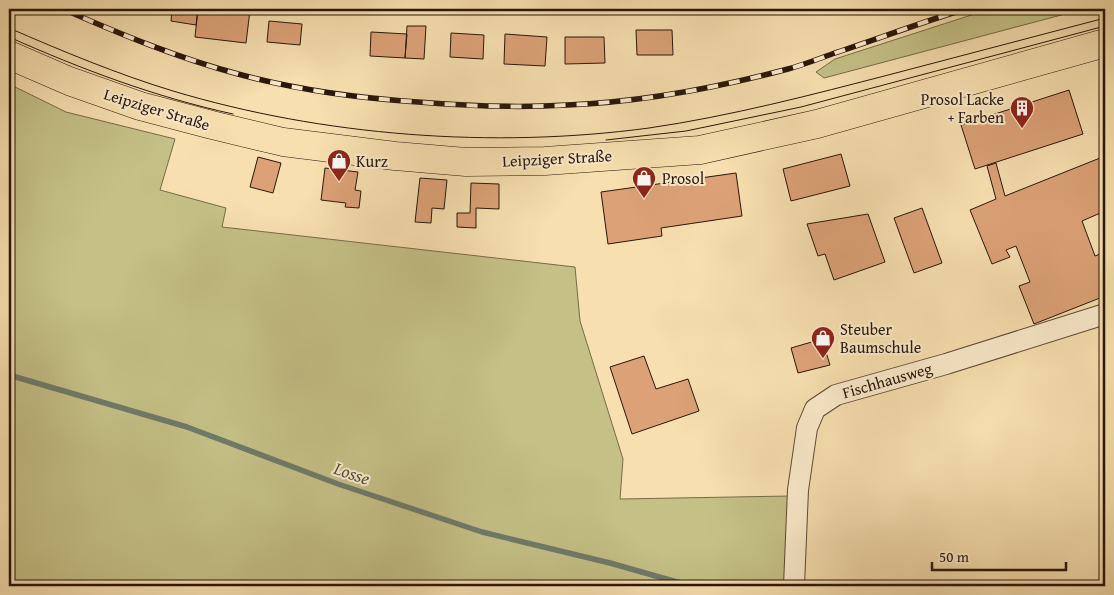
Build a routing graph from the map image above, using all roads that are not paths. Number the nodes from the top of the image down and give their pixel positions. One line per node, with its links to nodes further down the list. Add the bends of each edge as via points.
1 (1105, 43): 2 (main road, Leipziger Straße, via 817,124 700,150 545,161 466,162 283,142 212,126 140,106)
2 (9, 55)
3 (1105, 314): 4 (street, Fischhausweg, via 946,364 836,394 815,409 807,428 798,490)
4 (794, 586)

